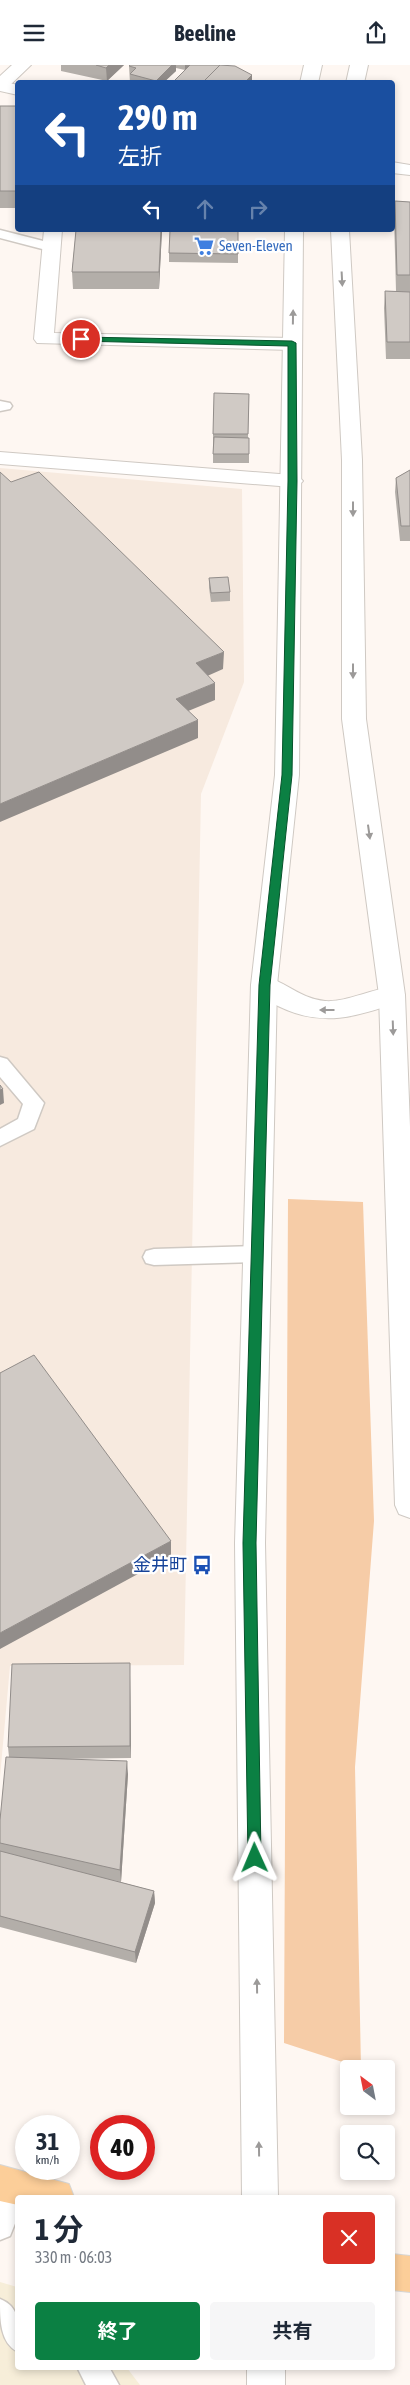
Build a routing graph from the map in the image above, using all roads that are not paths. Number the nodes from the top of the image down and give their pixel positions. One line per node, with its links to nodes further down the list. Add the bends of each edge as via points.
1 (22, 65): 6 (street)
2 (312, 65): 4 (street)
3 (359, 65): 5 (street)
4 (310, 80)
5 (356, 80)
6 (0, 86): 7 (street)
7 (15, 89)
8 (395, 168): 9 (street)
9 (410, 170)
10 (294, 232): 14 (street, one-way to 10)
11 (340, 232): 18 (street, one-way to 18, via 352,460 354,719)
12 (0, 234): 13 (lane)
13 (51, 239): 14 (street, via 44,339)
14 (292, 343): 16 (street)
15 (0, 458): 16 (street)
16 (292, 481): 17 (street, via 287,775)
17 (264, 985): 18 (street, one-way to 17, via 338,1010 310,1010 288,1002); 21 (street)
18 (392, 995): 23 (street, one-way to 23)
19 (0, 1064): 20 (lane, via 34,1103 27,1124)
20 (0, 1138)
21 (257, 1254): 22 (lane); 26 (street, one-way to 21, via 250,1543)
22 (154, 1257)
23 (410, 1505)
24 (7, 2185): 25 (main road); 27 (lane)
25 (48, 2195)
26 (260, 2195)
27 (0, 2226)
28 (395, 2272): 29 (main road)
29 (410, 2274)
30 (0, 2313): 31 (lane)
31 (15, 2334)
32 (93, 2370): 34 (lane)
33 (266, 2370): 35 (street)
34 (104, 2385)
35 (266, 2385)

